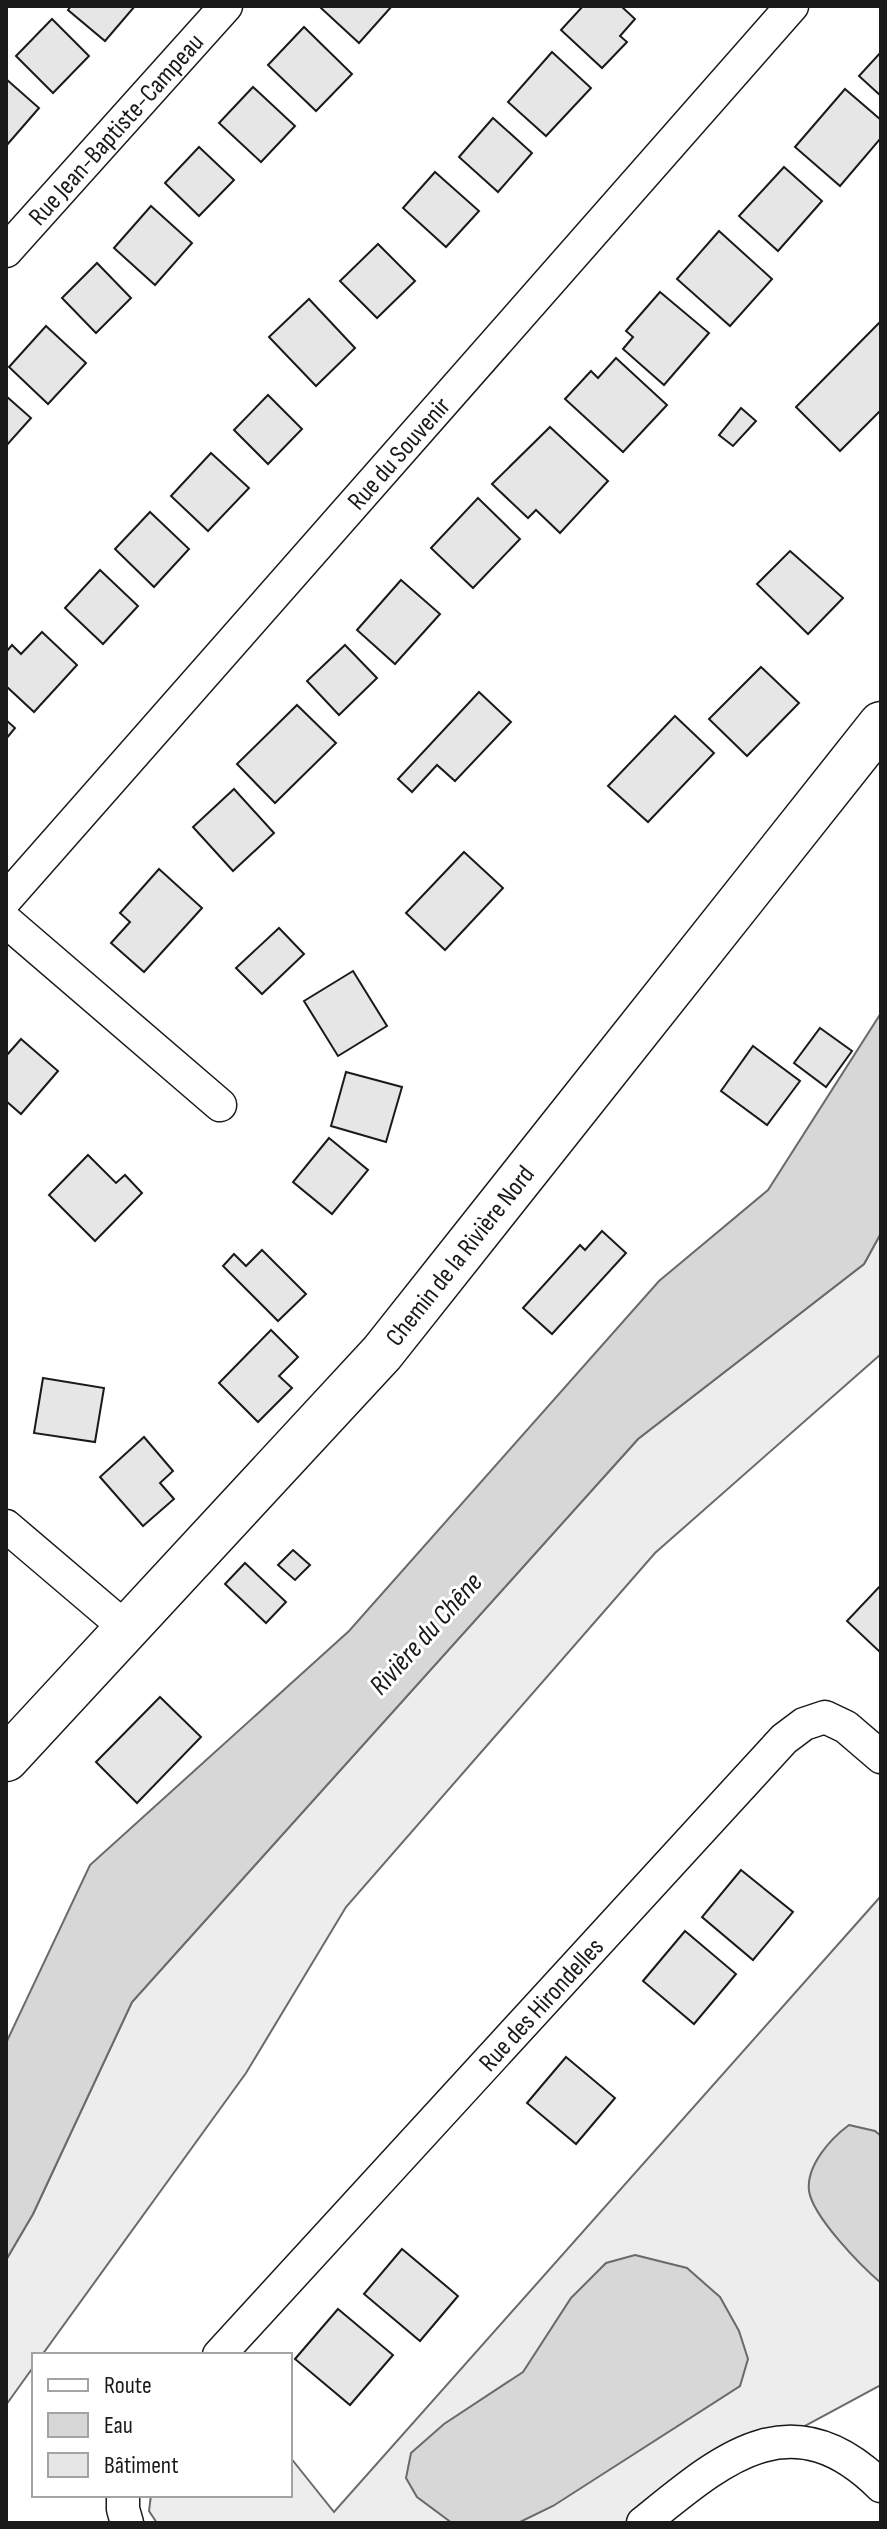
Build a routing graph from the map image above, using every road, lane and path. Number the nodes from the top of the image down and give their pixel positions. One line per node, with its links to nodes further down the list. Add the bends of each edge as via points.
1 (226, 6): 3 (street, Rue Jean-Baptiste-Campeau)
2 (792, 6): 5 (street, Rue du Souvenir)
3 (6, 251)
4 (881, 724): 9 (street, Chemin de la Rivière Nord, via 382,1353)
5 (6, 899)
6 (6, 921): 7 (street)
7 (220, 1105)
8 (6, 1526): 9 (street)
9 (127, 1629): 11 (street, Chemin de la Rivière Nord)
10 (881, 1757): 12 (street, Rue des Hirondelles, via 846,1727 825,1717 784,1739)
11 (6, 1759)
12 (221, 2353)
13 (881, 2486): 16 (street, via 848,2461 814,2445 775,2442 742,2450)
14 (123, 2497): 15 (street)
15 (127, 2523)
16 (643, 2523)

